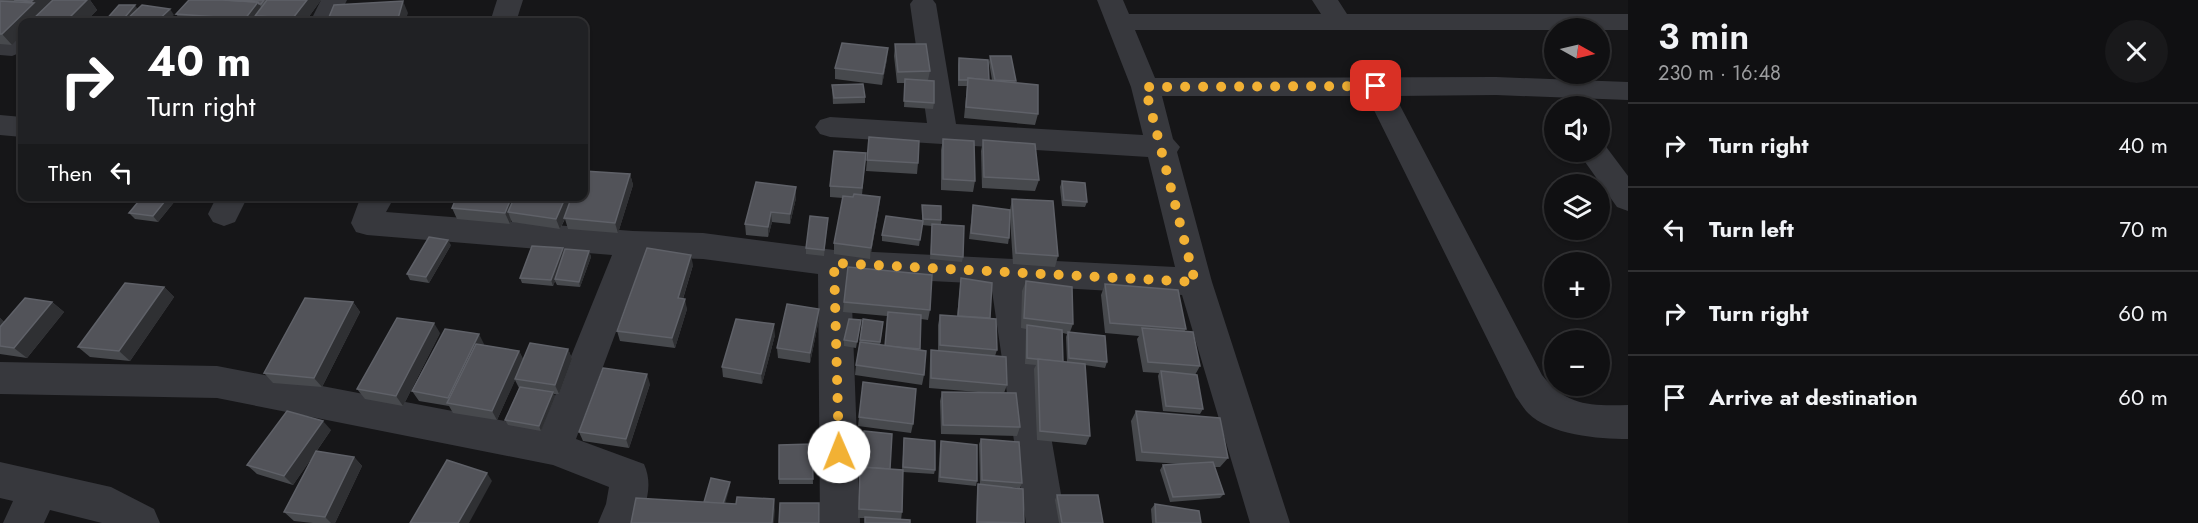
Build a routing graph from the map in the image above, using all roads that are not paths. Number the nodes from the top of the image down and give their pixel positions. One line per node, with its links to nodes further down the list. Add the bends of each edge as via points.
1 (334, 0): 9 (street)
2 (510, 0): 10 (street)
3 (1325, 0): 11 (street)
4 (1472, 0): 13 (street)
5 (1616, 0): 8 (street)
6 (923, 4): 24 (street)
7 (1114, 11): 11 (street); 17 (street)
8 (1628, 14)
9 (325, 18)
10 (504, 18)
11 (1339, 22): 13 (street)
12 (1628, 22): 13 (street)
13 (1489, 23)
14 (18, 43): 15 (street, via 12,47)
15 (0, 46)
16 (1376, 86): 17 (street); 19 (street); 34 (street, via 1529,386 1542,403 1564,414)
17 (1145, 87): 25 (street)
18 (1628, 92): 20 (street)
19 (1544, 96)
20 (1569, 96)
21 (0, 125): 22 (street)
22 (18, 127)
23 (831, 127): 24 (street)
24 (943, 134): 25 (street)
25 (1163, 147): 32 (street)
26 (1600, 162): 27 (street)
27 (1628, 199)
28 (375, 201): 29 (street, via 368,223)
29 (633, 244): 30 (street, via 703,246); 35 (street)
30 (834, 263): 31 (street); 41 (street)
31 (1006, 273): 32 (street); 42 (street)
32 (1195, 282): 43 (street)
33 (0, 378): 35 (street, via 217,382)
34 (1628, 422)
35 (553, 448): 40 (street, via 630,477 626,505)
36 (0, 480): 37 (street)
37 (40, 489): 38 (street); 39 (street, via 111,506)
38 (22, 523)
39 (140, 523)
40 (618, 523)
41 (840, 523)
42 (1046, 523)
43 (1270, 523)

